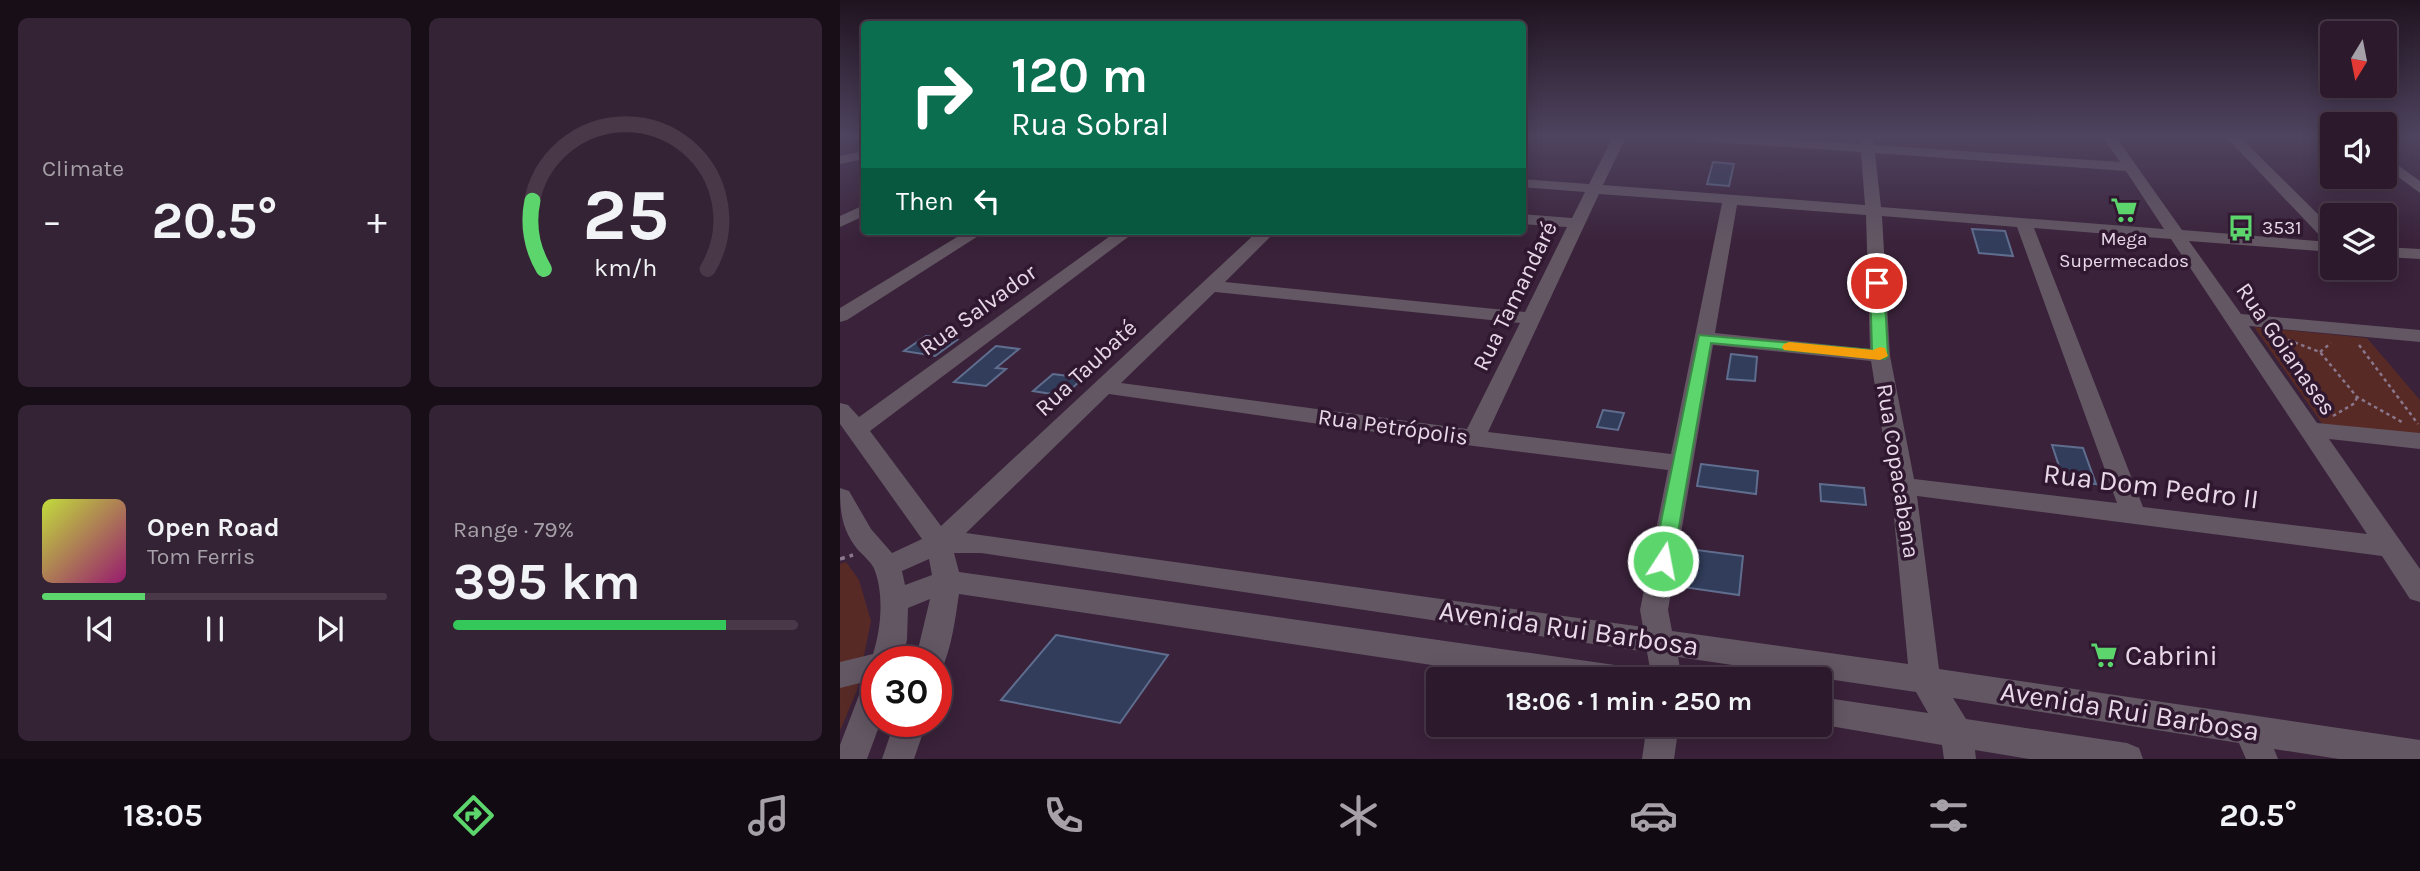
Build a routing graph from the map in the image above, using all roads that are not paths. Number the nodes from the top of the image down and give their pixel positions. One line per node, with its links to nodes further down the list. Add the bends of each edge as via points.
1 (1602, 172): 8 (street, Rua Tamandaré)
2 (1870, 172): 11 (street, Rua Copacabana)
3 (2135, 172): 18 (street, Rua Goianases)
4 (2267, 172): 17 (street)
5 (2401, 172): 9 (street)
6 (1526, 175): 8 (street)
7 (1526, 183): 8 (street)
8 (1596, 185): 10 (street); 11 (street); 15 (street, Rua Tamandaré)
9 (2420, 188)
10 (1730, 200): 11 (street); 32 (street)
11 (1873, 206): 16 (street); 18 (street); 33 (street, Rua Copacabana)
12 (861, 212): 14 (street)
13 (1526, 219): 15 (street)
14 (840, 222)
15 (1577, 223): 29 (street, Rua Tamandaré)
16 (2024, 223): 18 (street); 43 (street)
17 (2320, 228)
18 (2174, 230): 22 (street); 30 (street, Rua Goianases)
19 (972, 235): 28 (street)
20 (1123, 235): 36 (street, Rua Salvador)
21 (1264, 235): 27 (street, Rua Taubaté)
22 (2320, 240)
23 (2397, 242): 24 (street)
24 (2420, 244)
25 (2397, 253): 26 (street)
26 (2420, 254)
27 (1210, 286): 29 (street); 34 (street, Rua Taubaté)
28 (840, 316)
29 (1531, 318): 38 (street, Rua Tamandaré)
30 (2236, 319): 31 (street); 37 (street, Rua Goianases)
31 (2420, 336)
32 (1704, 338): 33 (street); 40 (street)
33 (1880, 356): 41 (street, Rua Copacabana)
34 (1105, 387): 38 (street, Rua Petrópolis); 44 (street, Rua Taubaté)
35 (840, 410): 36 (street)
36 (857, 429): 44 (street)
37 (2312, 429): 39 (street); 45 (street, Rua Goianases)
38 (1474, 438): 40 (street, Rua Petrópolis)
39 (2420, 441)
40 (1681, 463): 50 (street, via 1654,610)
41 (1903, 486): 43 (street, Rua Dom Pedro II); 57 (street, Rua Copacabana)
42 (840, 497): 46 (street, via 862,536)
43 (2134, 515): 45 (street, Rua Dom Pedro II)
44 (939, 543): 46 (street, Avenida Rui Barbosa); 47 (street); 50 (street, Avenida Rui Barbosa, via 981,543)
45 (2391, 547): 48 (street, Rua Goianases)
46 (887, 566): 49 (street)
47 (947, 581): 49 (street, Avenida Rui Barbosa); 52 (street); 53 (street, Avenida Rui Barbosa)
48 (2420, 591)
49 (894, 601): 51 (street)
50 (1662, 642): 54 (street); 57 (street, Avenida Rui Barbosa)
51 (890, 646)
52 (935, 646)
53 (1533, 667)
54 (1665, 667)
55 (861, 670): 56 (street)
56 (840, 675)
57 (1925, 680): 62 (street, Avenida Rui Barbosa); 63 (street)
58 (1832, 714): 63 (street, Avenida Rui Barbosa)
59 (861, 732): 65 (street)
60 (906, 737): 66 (street)
61 (1661, 737): 67 (street)
62 (2256, 744): 64 (street, Avenida Rui Barbosa)
63 (1958, 746): 68 (street, Avenida Rui Barbosa)
64 (2420, 756)
65 (851, 759)
66 (898, 759)
67 (1658, 759)
68 (2127, 759)

